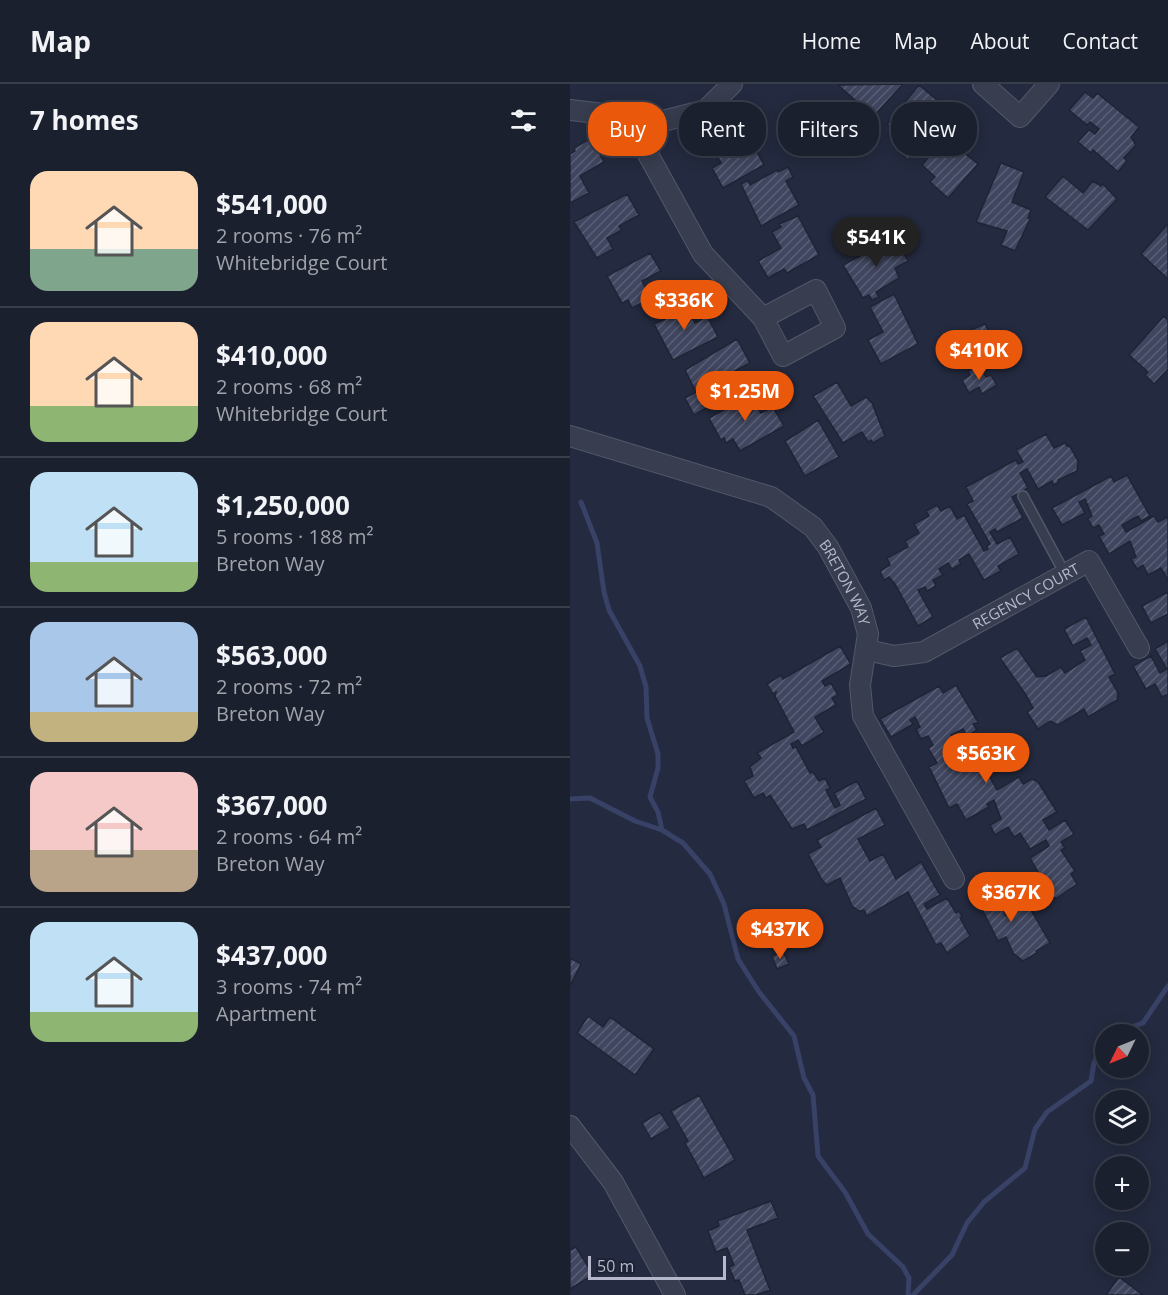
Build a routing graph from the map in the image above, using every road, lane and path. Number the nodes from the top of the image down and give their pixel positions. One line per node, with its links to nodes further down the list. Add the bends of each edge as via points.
1 (732, 84): 6 (street, via 706,110)
2 (983, 84): 3 (street, via 1020,117)
3 (1049, 84)
4 (570, 110): 5 (street)
5 (588, 112)
6 (667, 120)
7 (649, 156): 8 (street, via 703,254)
8 (763, 318)
9 (570, 436): 13 (street, BRETON WAY, via 771,497 795,512 828,547 861,608 868,634)
10 (1023, 496): 11 (lane)
11 (1065, 574): 12 (street, REGENCY COURT, via 1089,561); 13 (street, REGENCY COURT, via 924,652 894,656)
12 (1139, 648)
13 (867, 650): 14 (street, BRETON WAY, via 860,685 863,716)
14 (954, 879)
15 (570, 1126): 16 (street, via 613,1182)
16 (675, 1295)

